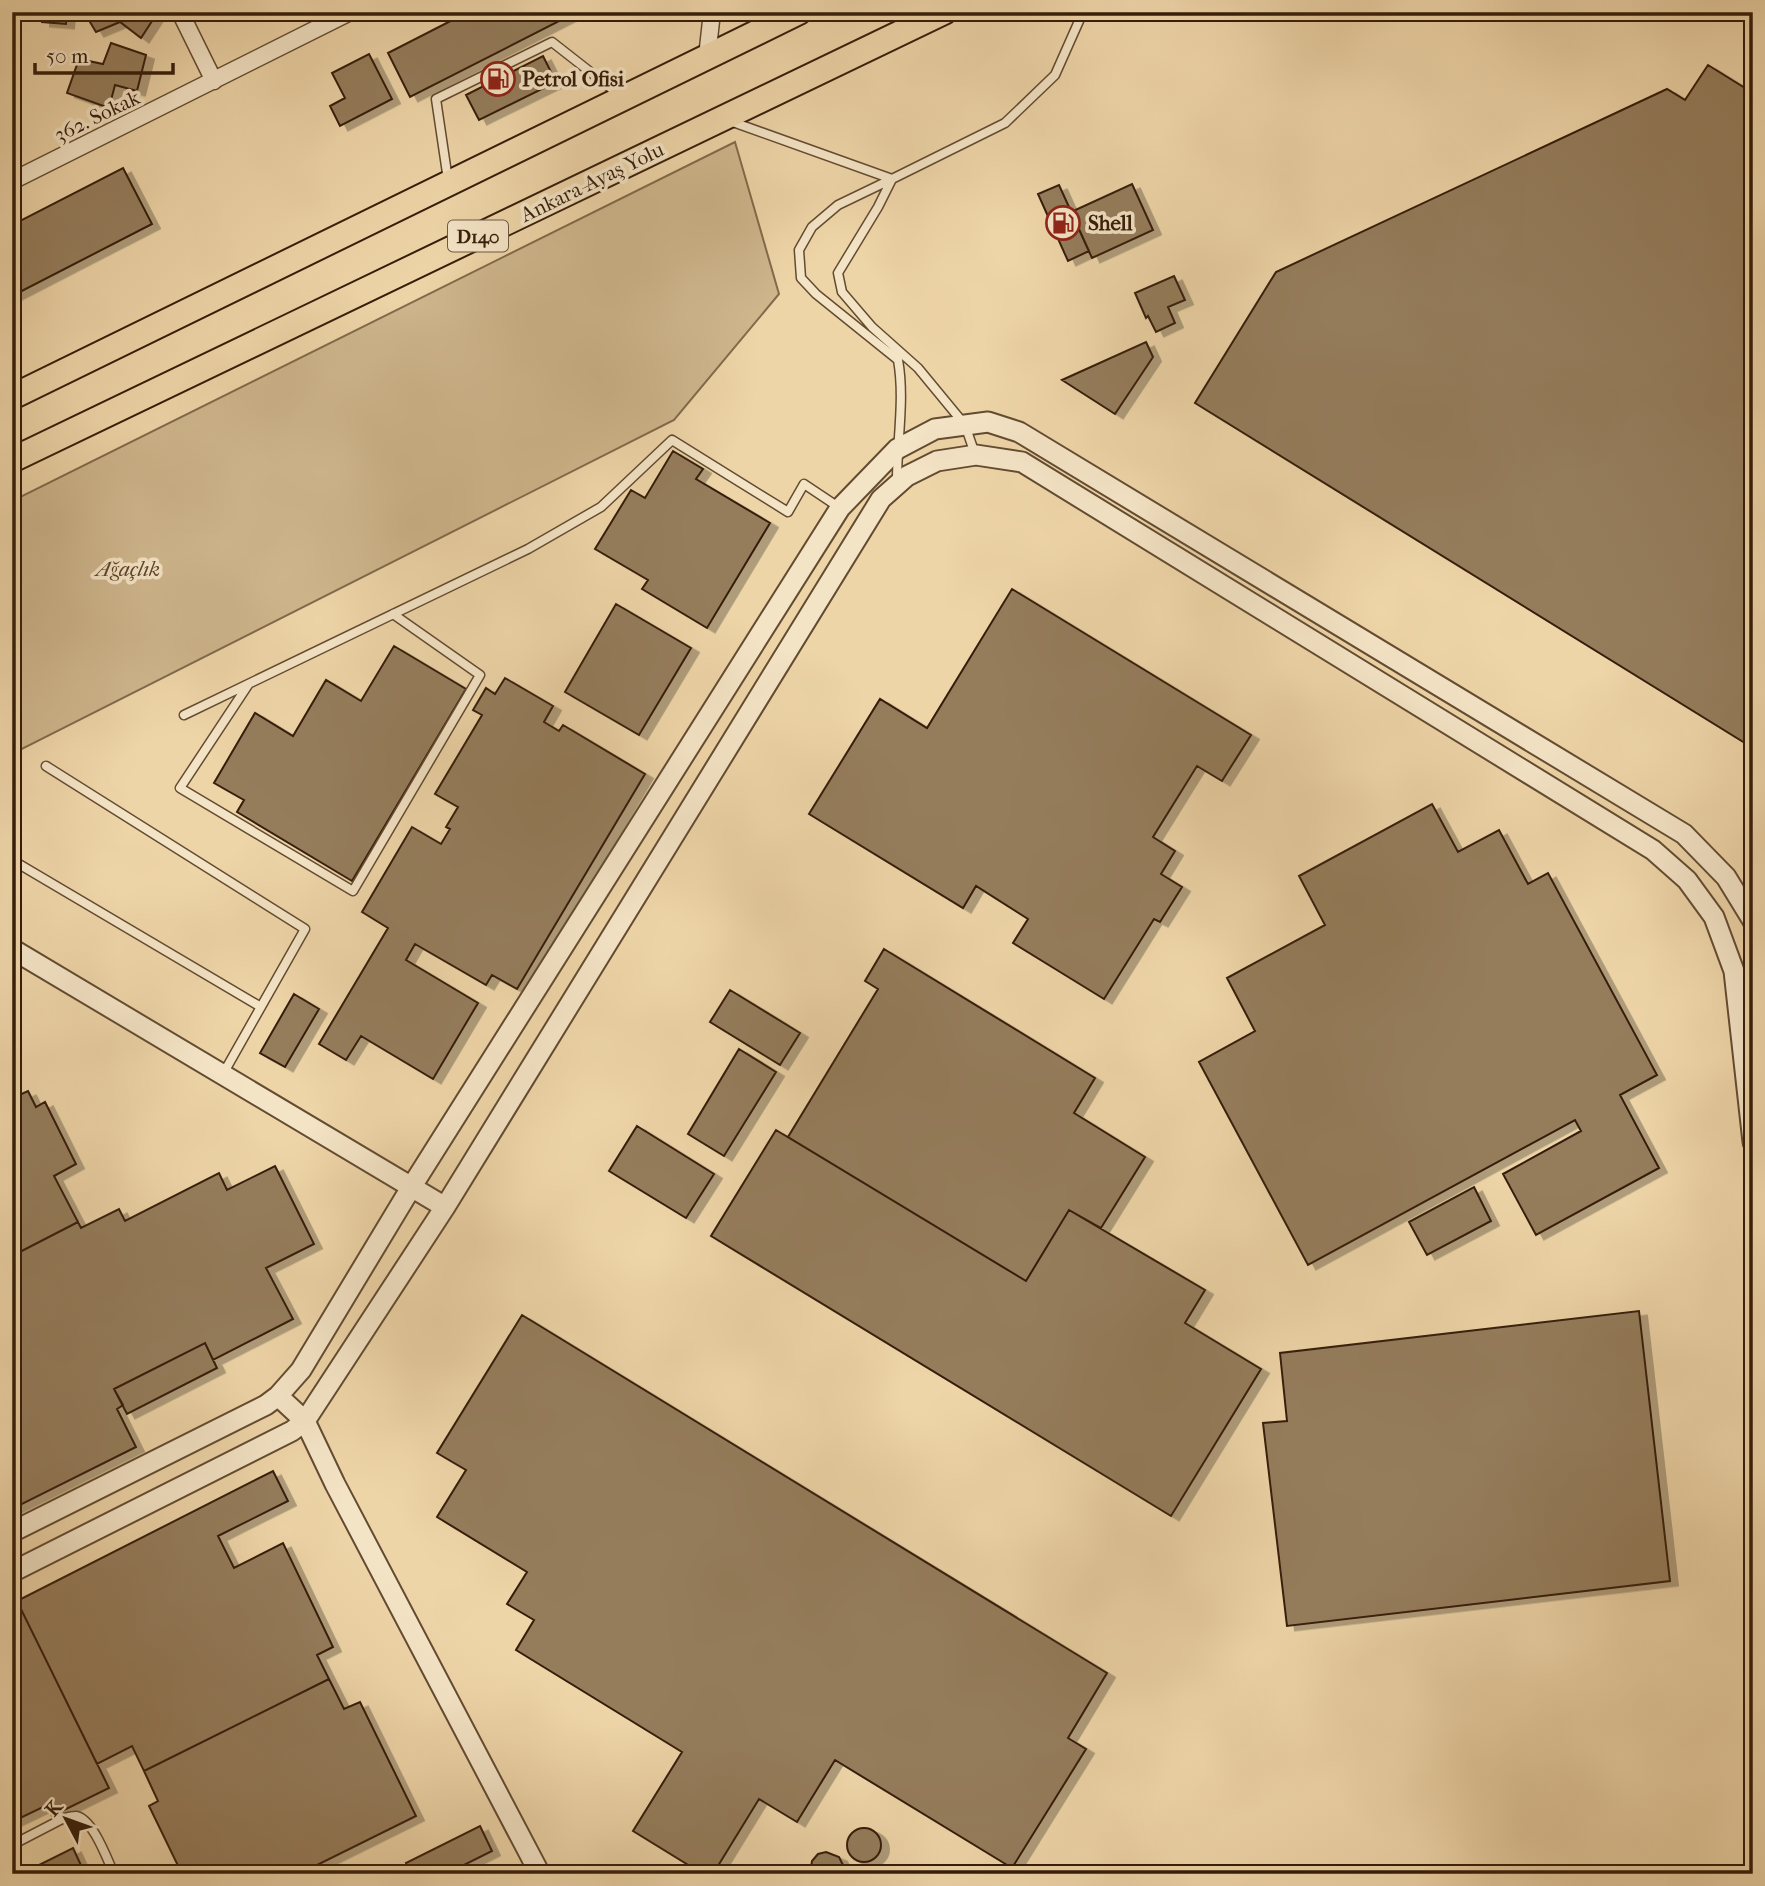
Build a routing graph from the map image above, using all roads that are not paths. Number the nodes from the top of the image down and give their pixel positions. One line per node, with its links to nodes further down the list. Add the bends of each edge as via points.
1 (180, 12): 8 (street)
2 (350, 12): 8 (street, 362. Sokak)
3 (712, 12): 7 (street)
4 (799, 12): 7 (highway)
5 (944, 12): 10 (highway, Ankara-Ayaş Yolu / D140)
6 (1083, 12): 11 (lane, via 1055,75 1005,123)
7 (707, 57): 9 (highway)
8 (214, 81): 12 (street, 362. Sokak)
9 (623, 98): 13 (highway); 13 (lane, via 552,42 436,99)
10 (724, 118): 11 (lane); 18 (highway, Ankara-Ayaş Yolu / D140)
11 (892, 179): 15 (lane, via 838,273 842,292 872,327 918,368); 16 (lane, via 838,205 812,227 799,250 801,278 898,360 902,380)
12 (12, 181)
13 (449, 183): 14 (highway)
14 (12, 397)
15 (965, 425): 16 (street, via 934,429); 17 (lane); 26 (street, via 988,422 1019,432 1684,834 1726,877)
16 (897, 449): 19 (lane); 20 (street)
17 (976, 455): 19 (street, via 937,461); 30 (street, via 1022,462 1653,850 1687,880 1714,917 1734,971)
18 (12, 460)
19 (897, 485): 32 (street, via 873,511)
20 (840, 508): 21 (lane, via 804,484 788,512 672,440 601,508); 31 (street)
21 (393, 614): 22 (lane); 22 (lane, via 480,675 353,891 180,788)
22 (248, 684): 23 (lane)
23 (184, 715)
24 (46, 766): 28 (lane, via 305,929)
25 (12, 860): 28 (lane)
26 (1753, 921)
27 (12, 949): 29 (street)
28 (261, 1007): 29 (lane)
29 (223, 1074): 31 (street)
30 (1753, 1142)
31 (412, 1186): 32 (street); 33 (street, via 301,1370)
32 (445, 1207): 34 (street)
33 (278, 1396): 34 (street); 35 (street)
34 (305, 1421): 36 (street); 39 (street)
35 (12, 1532)
36 (12, 1572)
37 (12, 1846): 38 (lane, via 74,1815 91,1826)
38 (114, 1874)
39 (540, 1874)

